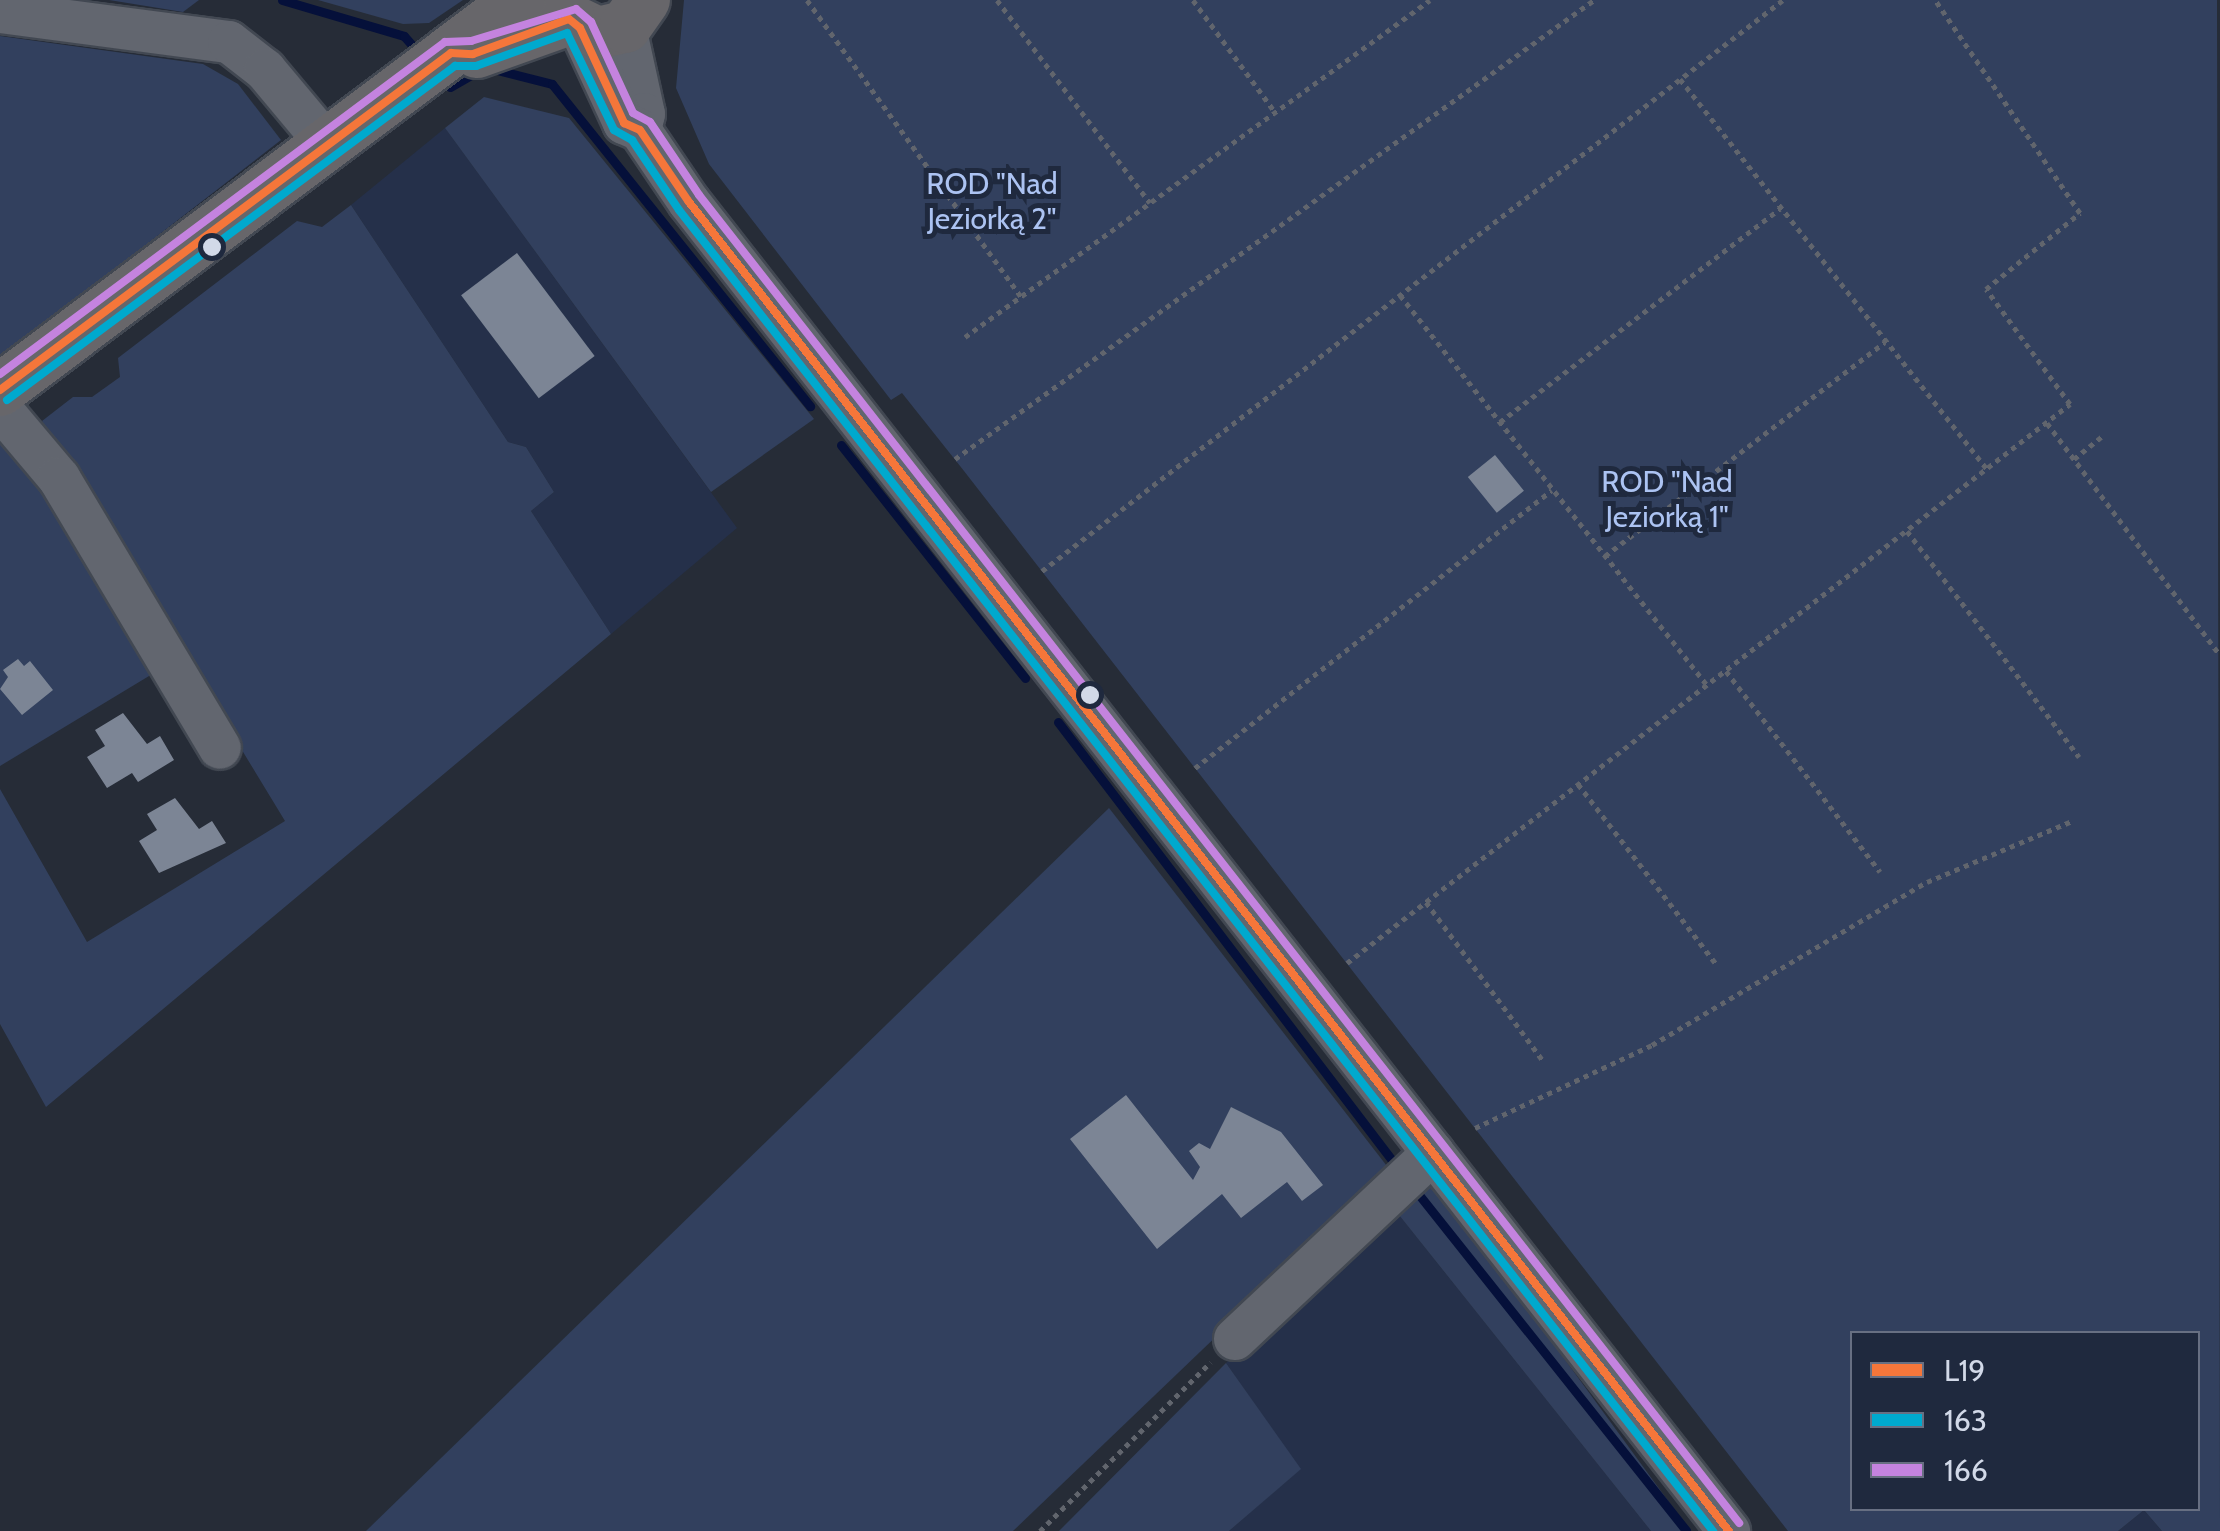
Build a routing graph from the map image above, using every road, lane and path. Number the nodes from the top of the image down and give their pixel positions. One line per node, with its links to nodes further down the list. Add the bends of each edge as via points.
1 (518, 0): 11 (main road)
2 (807, 0): 18 (path)
3 (997, 0): 15 (path)
4 (1193, 0): 13 (path)
5 (1430, 0): 13 (path)
6 (1594, 0): 27 (path)
7 (1783, 0): 12 (path)
8 (1935, 0): 24 (path, via 2080,213 1986,289 2070,404)
9 (0, 12): 14 (street, via 229,42 264,70)
10 (595, 15): 11 (main road, via 473,54); 47 (street, via 622,119 640,130 688,202)
11 (451, 53): 14 (main road)
12 (1680, 80): 16 (path); 17 (path)
13 (1275, 112): 15 (path)
14 (326, 144): 21 (main road)
15 (1150, 203): 18 (path)
16 (1781, 208): 20 (path); 23 (path)
17 (1400, 295): 23 (path); 32 (path)
18 (1020, 297): 19 (path)
19 (966, 338)
20 (1886, 341): 28 (path); 31 (path)
21 (0, 390)
22 (0, 408): 36 (street, via 58,478)
23 (1500, 422): 29 (path)
24 (2047, 423): 26 (path); 28 (path)
25 (2104, 435): 26 (path)
26 (2074, 459): 33 (path)
27 (955, 460)
28 (1986, 469): 30 (path)
29 (1553, 490): 31 (path); 38 (path)
30 (1907, 530): 34 (path); 37 (path)
31 (1606, 556): 35 (path)
32 (1042, 571)
33 (2220, 655)
34 (1726, 670): 35 (path); 41 (path)
35 (1707, 685): 39 (path)
36 (220, 748)
37 (2079, 757)
38 (1195, 768)
39 (1578, 784): 42 (path); 44 (path)
40 (2072, 821): 46 (path, via 1927,882 1652,1045)
41 (1880, 872)
42 (1426, 902): 43 (path); 45 (path)
43 (1348, 963)
44 (1716, 965)
45 (1544, 1062)
46 (1475, 1128)
47 (1433, 1153): 48 (street); 50 (street)
48 (1234, 1339): 49 (path)
49 (1040, 1531)
50 (1729, 1531)

